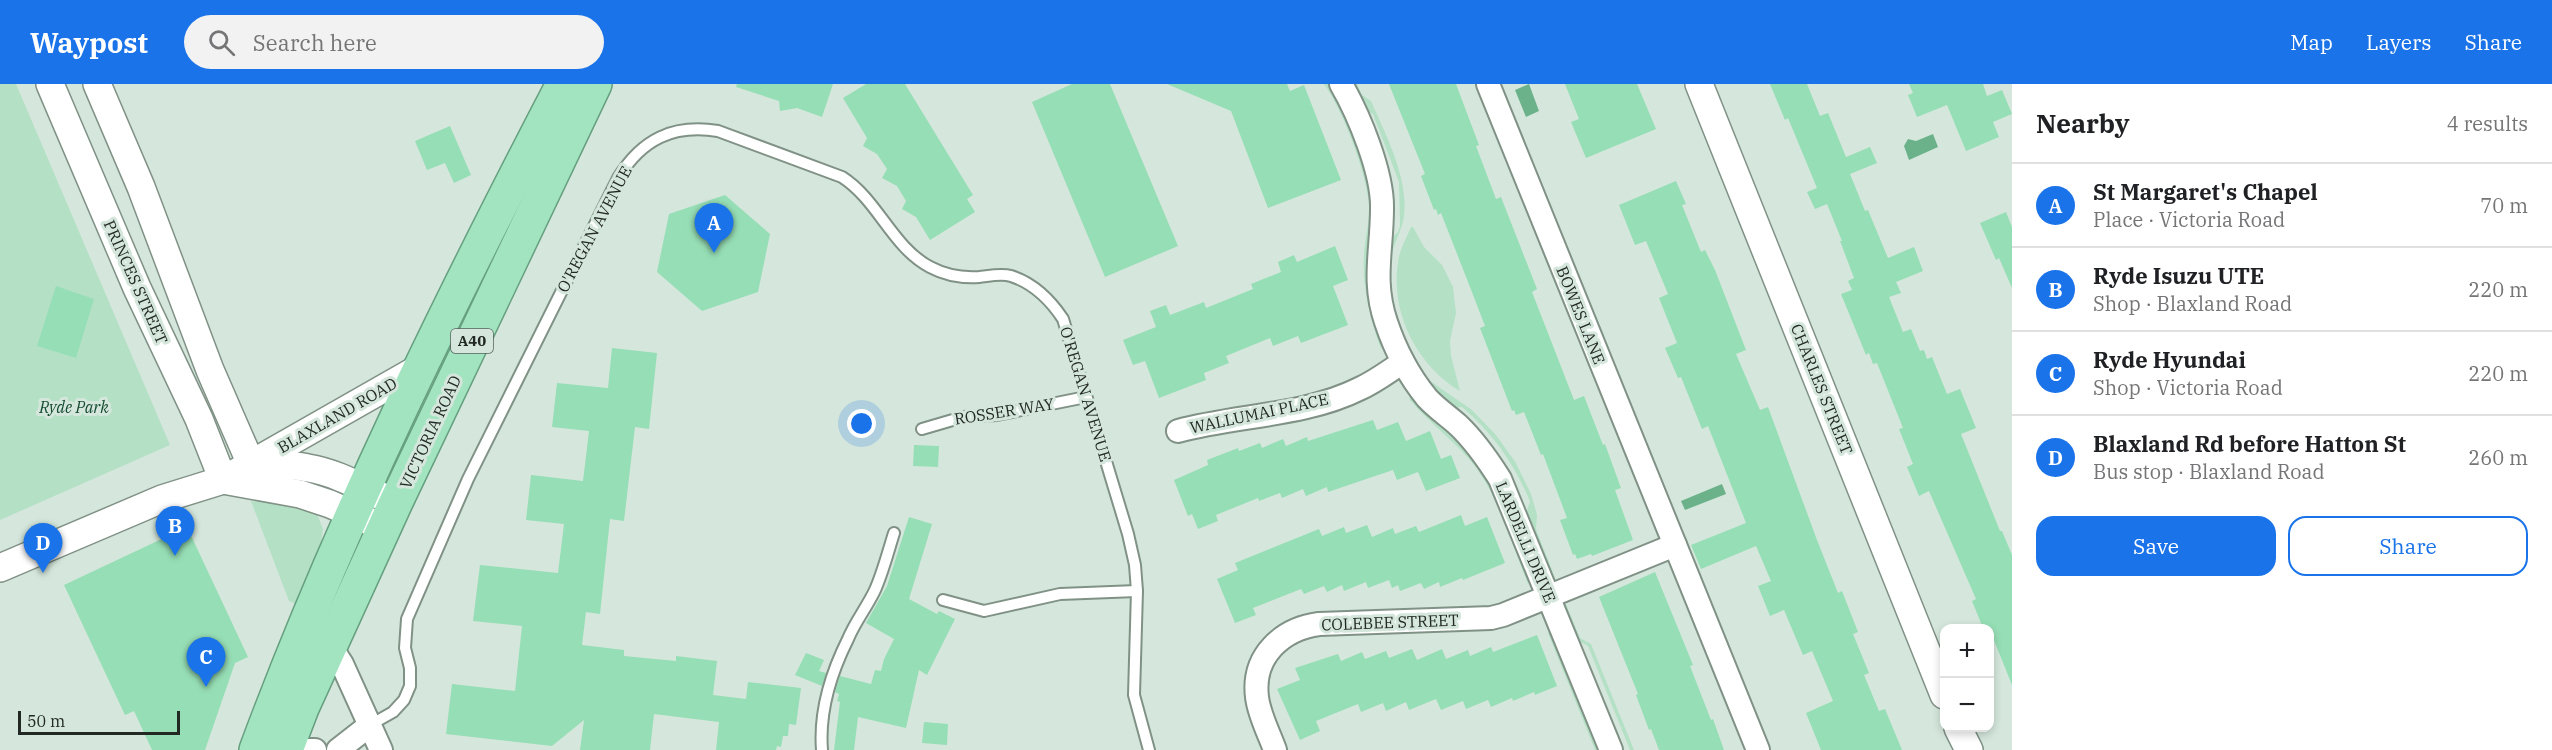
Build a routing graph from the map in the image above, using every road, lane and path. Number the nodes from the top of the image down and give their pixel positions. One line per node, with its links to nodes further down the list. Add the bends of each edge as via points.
1 (97, 84): 8 (street, PRINCES STREET)
2 (562, 84): 11 (highway, A40)
3 (595, 84): 18 (highway, VICTORIA ROAD / A40)
4 (1341, 84): 10 (street, LARDELLI DRIVE, via 1381,187 1378,287 1386,322)
5 (1488, 84): 20 (street, BOWES LANE)
6 (1699, 84): 26 (street, CHARLES STREET)
7 (54, 85): 9 (street, PRINCES STREET)
8 (141, 187): 9 (street); 15 (street, PRINCES STREET, via 210,370)
9 (100, 201): 16 (street, PRINCES STREET, via 200,419)
10 (1403, 363): 14 (street, WALLUMAI PLACE, via 1359,390 1304,407); 23 (street, LARDELLI DRIVE, via 1427,398 1474,442 1500,479)
11 (423, 366): 15 (street, BLAXLAND ROAD); 17 (highway, A40)
12 (1086, 397): 13 (lane, ROSSER WAY, via 997,415 963,417); 22 (lane, O'REGAN AVENUE, via 1128,534); 27 (lane, O'REGAN AVENUE, via 1063,319 1040,292 1011,276 962,277 920,261 859,189 832,172 718,131 689,129 660,137 636,154 618,178 504,405 407,619 405,648 410,686 393,712)
13 (922, 429)
14 (1178, 431)
15 (251, 464): 16 (street, BLAXLAND ROAD); 17 (street, BLAXLAND ROAD, via 311,468 343,478)
16 (223, 480): 17 (street, BLAXLAND ROAD); 21 (street, BLAXLAND ROAD, via 162,499)
17 (359, 501): 18 (street, BLAXLAND ROAD); 29 (highway, A40)
18 (390, 515): 25 (highway, VICTORIA ROAD / A40)
19 (894, 533): 35 (lane, via 873,593 838,662 824,706)
20 (1675, 545): 23 (street); 39 (street, BOWES LANE)
21 (0, 568)
22 (1137, 591): 24 (lane, via 1060,594 984,611); 36 (lane, O'REGAN AVENUE, via 1134,695)
23 (1549, 597): 37 (street, COLEBEE STREET, via 1491,618 1319,624 1293,630 1271,647 1258,671 1256,685 1261,712); 38 (street, LARDELLI DRIVE)
24 (943, 600)
25 (331, 647): 27 (street); 30 (highway, VICTORIA ROAD / A40)
26 (1940, 685)
27 (370, 725): 33 (street, O'REGAN AVENUE); 34 (street)
28 (1961, 732): 40 (street)
29 (255, 750)
30 (286, 750)
31 (302, 750): 32 (street)
32 (315, 750)
33 (338, 750)
34 (381, 750)
35 (822, 750)
36 (1149, 750)
37 (1275, 750)
38 (1611, 750)
39 (1758, 750)
40 (1969, 750)

